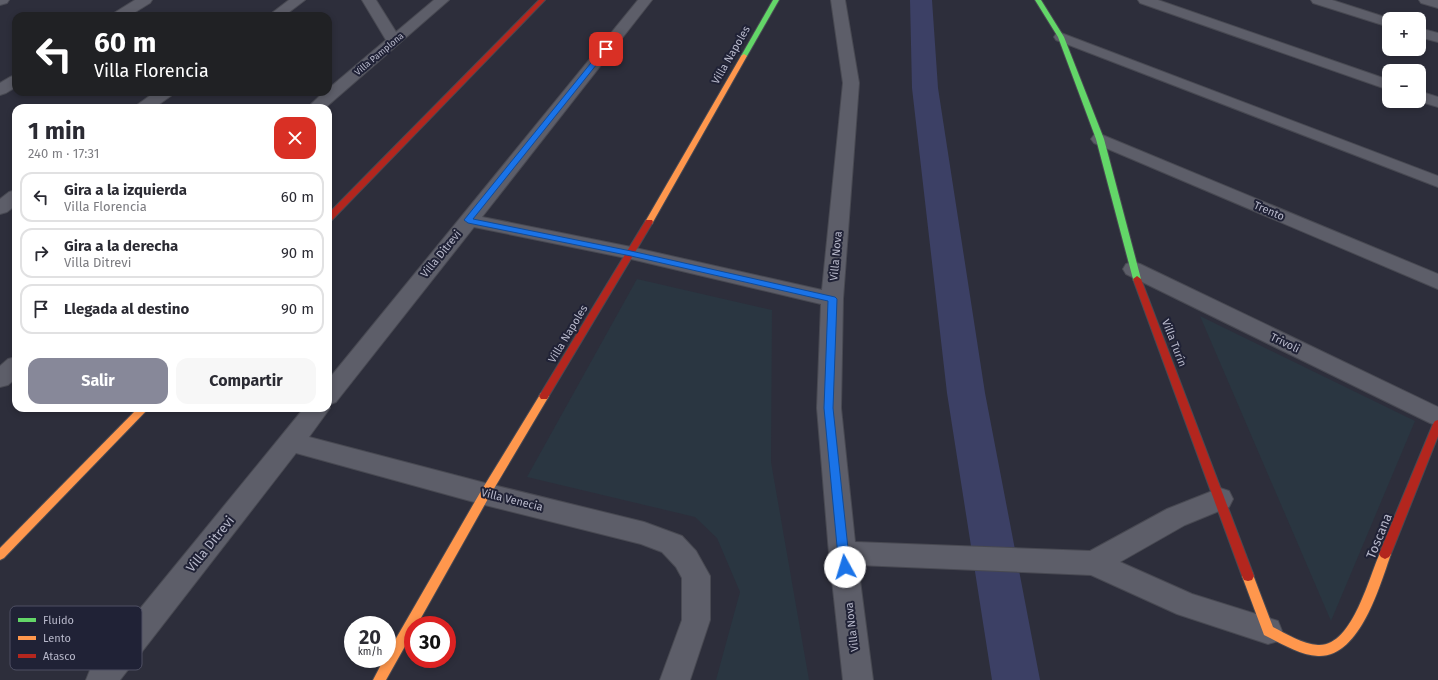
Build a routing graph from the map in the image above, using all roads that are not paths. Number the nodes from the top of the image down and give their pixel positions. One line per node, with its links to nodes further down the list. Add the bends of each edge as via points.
1 (145, 0): 14 (street)
2 (298, 0): 15 (street)
3 (369, 0): 20 (street)
4 (442, 0): 20 (street, Villa Pamplona)
5 (542, 0): 33 (street)
6 (645, 0): 34 (street, Villa Ditrevi)
7 (776, 0): 35 (street, Villa Napoles)
8 (838, 0): 38 (street, Villa Nova, via 851,83)
9 (1038, 0): 18 (street, Villa Turín)
10 (1145, 0): 22 (street)
11 (1318, 0): 16 (street)
12 (1426, 0): 13 (street)
13 (1438, 4)
14 (126, 12)
15 (281, 12)
16 (1382, 21)
17 (1426, 34): 19 (street)
18 (1061, 37): 31 (street, Villa Turín); 32 (street)
19 (1438, 38)
20 (394, 41): 24 (street, Villa Pamplona)
21 (12, 82): 23 (street)
22 (1382, 83)
23 (0, 90)
24 (332, 94)
25 (160, 96): 29 (street)
26 (329, 96): 30 (street, Villa Pamplona)
27 (1426, 98): 28 (street)
28 (1438, 102)
29 (149, 104)
30 (320, 104)
31 (1100, 139): 36 (street, Villa Turín); 37 (street, Trento)
32 (1438, 182)
33 (332, 215)
34 (468, 220): 35 (street); 41 (street, Villa Ditrevi)
35 (631, 253): 38 (street); 47 (street, Villa Napoles)
36 (1133, 269): 44 (street, Trivoli); 48 (street, Villa Turín)
37 (1438, 282)
38 (832, 299): 49 (street, Villa Nova, via 828,408)
39 (12, 368): 40 (street)
40 (0, 379)
41 (332, 391)
42 (140, 412): 50 (street)
43 (315, 412): 46 (street, Villa Ditrevi)
44 (1438, 417)
45 (1438, 424): 53 (street, Toscana, via 1358,622 1346,638 1332,649 1318,650)
46 (292, 442): 47 (street, Villa Venecia); 52 (street, Villa Ditrevi)
47 (485, 494): 56 (street, Villa Napoles); 57 (street, Villa Venecia, via 644,533 672,544 686,558 696,576 697,598 696,620)
48 (1220, 499): 51 (street, via 1176,518); 53 (street, Villa Turín)
49 (843, 553): 51 (street); 58 (street, Villa Nova)
50 (0, 555)
51 (1093, 563): 53 (street, via 1187,604)
52 (142, 629)
53 (1268, 631)
54 (109, 670): 55 (street, Villa Ditrevi)
55 (101, 680)
56 (379, 680)
57 (675, 680)
58 (858, 680)

